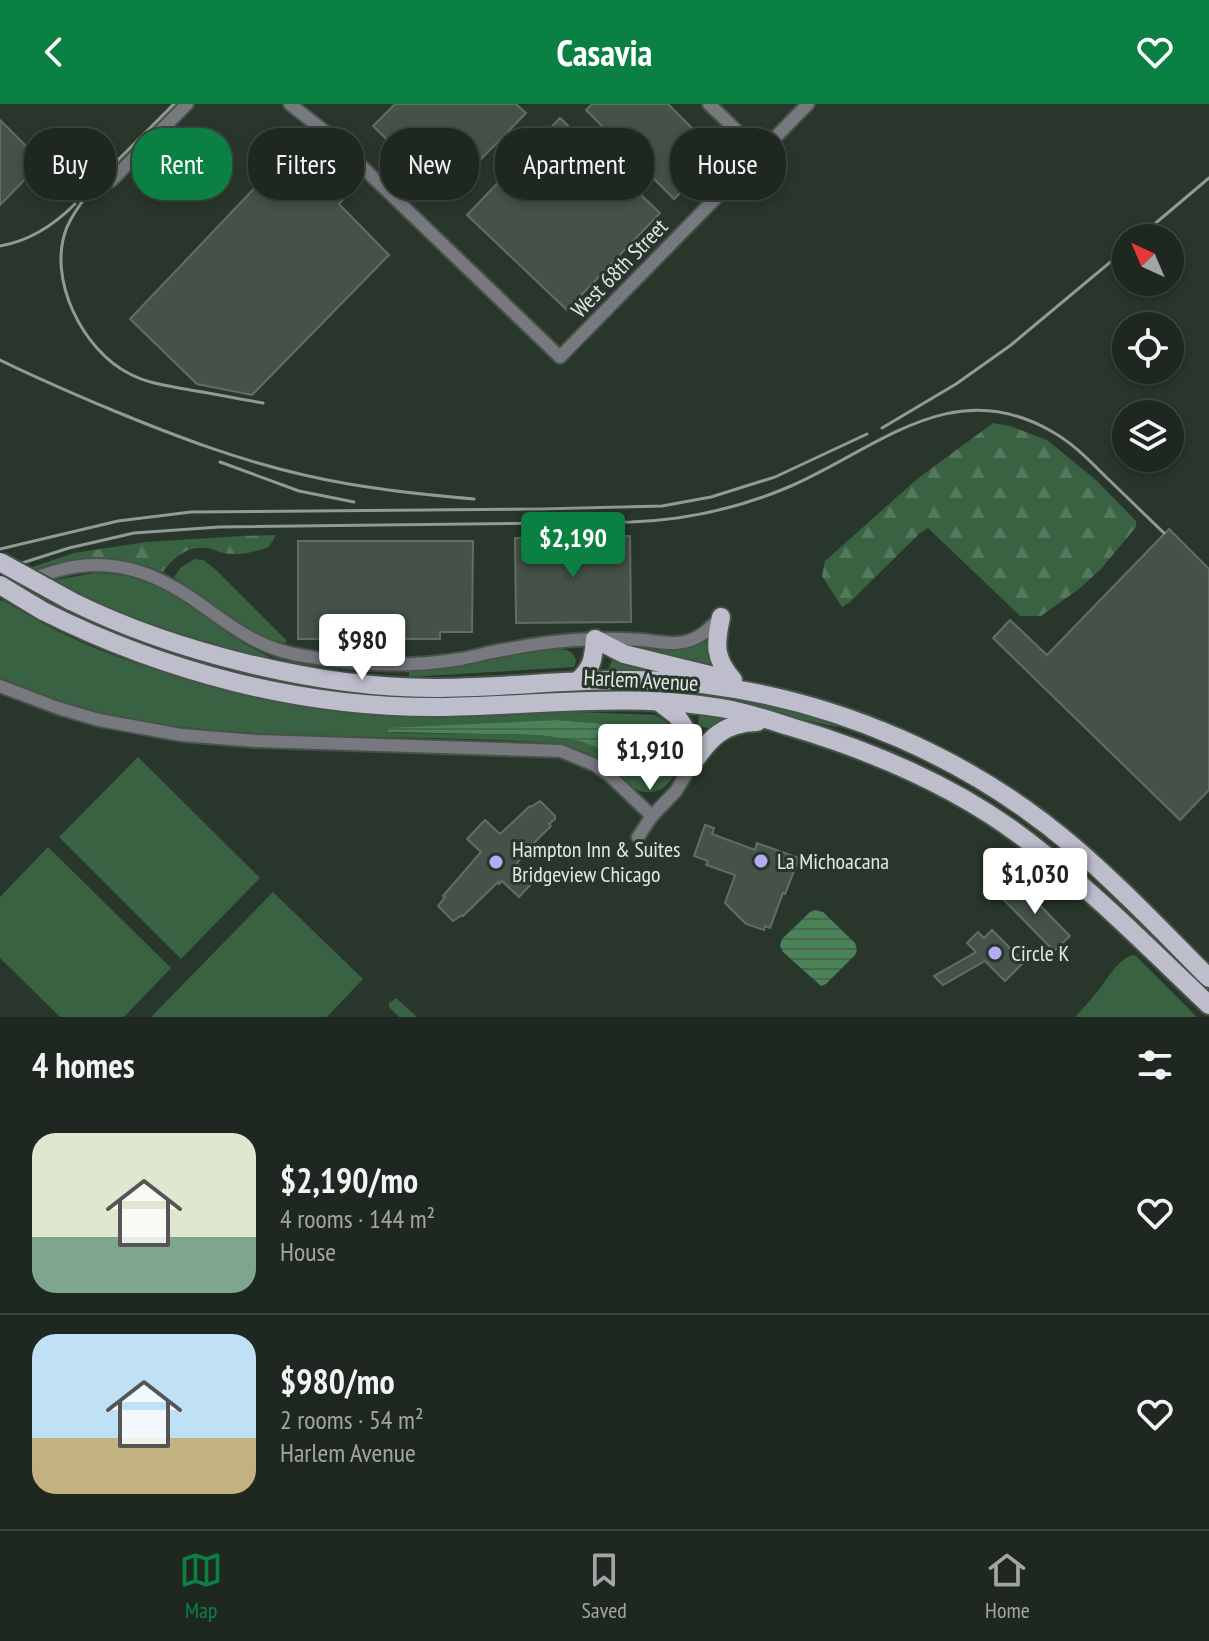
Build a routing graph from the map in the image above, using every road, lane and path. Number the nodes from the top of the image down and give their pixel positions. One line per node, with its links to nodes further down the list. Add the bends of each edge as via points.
1 (187, 104): 7 (street)
2 (290, 104): 8 (street, West 68th Street, via 328,134 560,357)
3 (709, 104): 5 (street)
4 (808, 104): 6 (street, West 68th Street)
5 (734, 128)
6 (784, 128)
7 (116, 176)
8 (714, 200)
9 (0, 562): 14 (main road, Harlem Avenue, bridge, via 124,624 235,660 396,687)
10 (0, 588): 12 (street, via 78,567 136,570 174,586 267,647 373,665 461,659); 17 (main road, Harlem Avenue, bridge, via 86,632 150,657 316,698 437,707)
11 (721, 617): 12 (street, via 684,642); 13 (main road, via 718,656)
12 (595, 639): 13 (main road, via 624,654); 14 (main road, via 593,662)
13 (733, 680): 16 (main road)
14 (578, 681): 16 (main road, Harlem Avenue, via 661,681)
15 (0, 686): 20 (street, via 99,720 181,735 561,751 608,774)
16 (762, 694): 22 (main road, Harlem Avenue, via 905,741 988,786 1074,848)
17 (659, 702): 18 (main road, Harlem Avenue, via 733,710); 19 (main road, via 684,727)
18 (775, 722): 19 (main road, via 727,727); 23 (main road, Harlem Avenue, via 900,766 1004,824 1088,890)
19 (692, 764): 20 (street)
20 (652, 816): 21 (street)
21 (638, 837)
22 (1209, 978)
23 (1209, 1005)

